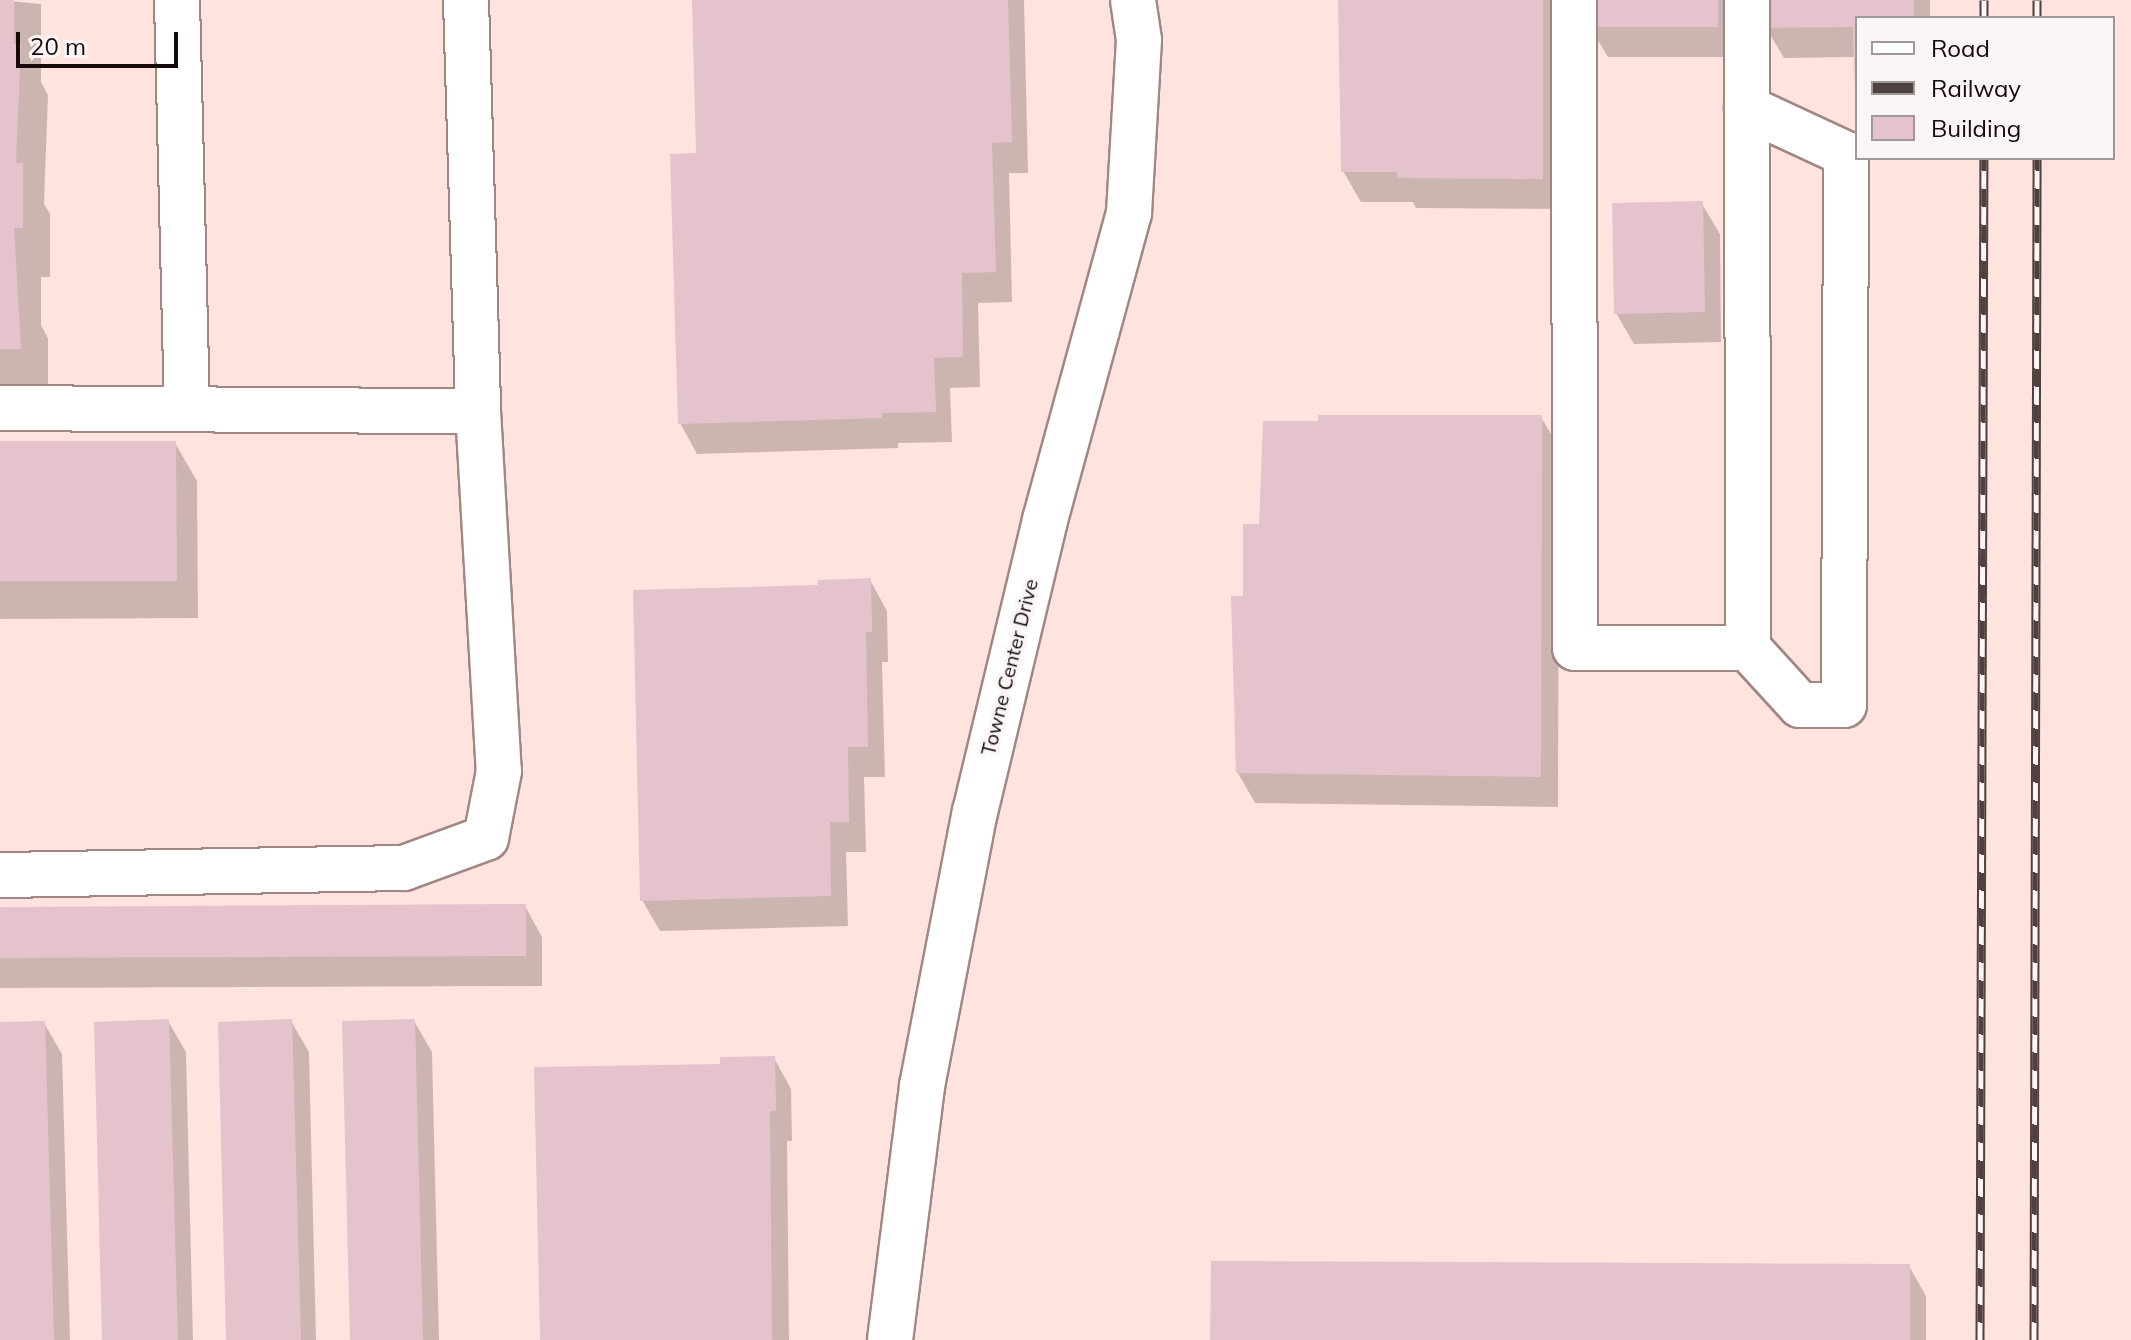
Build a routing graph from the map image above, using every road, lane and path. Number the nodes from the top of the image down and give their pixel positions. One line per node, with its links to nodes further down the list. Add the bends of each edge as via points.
1 (177, 0): 8 (street)
2 (466, 0): 9 (street)
3 (1133, 0): 12 (street, Towne Center Drive, via 1139,40 1129,213 1045,520 975,812 922,1086)
4 (1574, 0): 10 (street, via 1575,648)
5 (1747, 0): 6 (street)
6 (1747, 108): 10 (street); 10 (street, via 1846,154 1844,705 1800,705)
7 (0, 408): 8 (street)
8 (187, 409): 9 (street)
9 (478, 411): 11 (street, via 499,771 486,838 404,868)
10 (1748, 648)
11 (0, 875)
12 (890, 1340)

